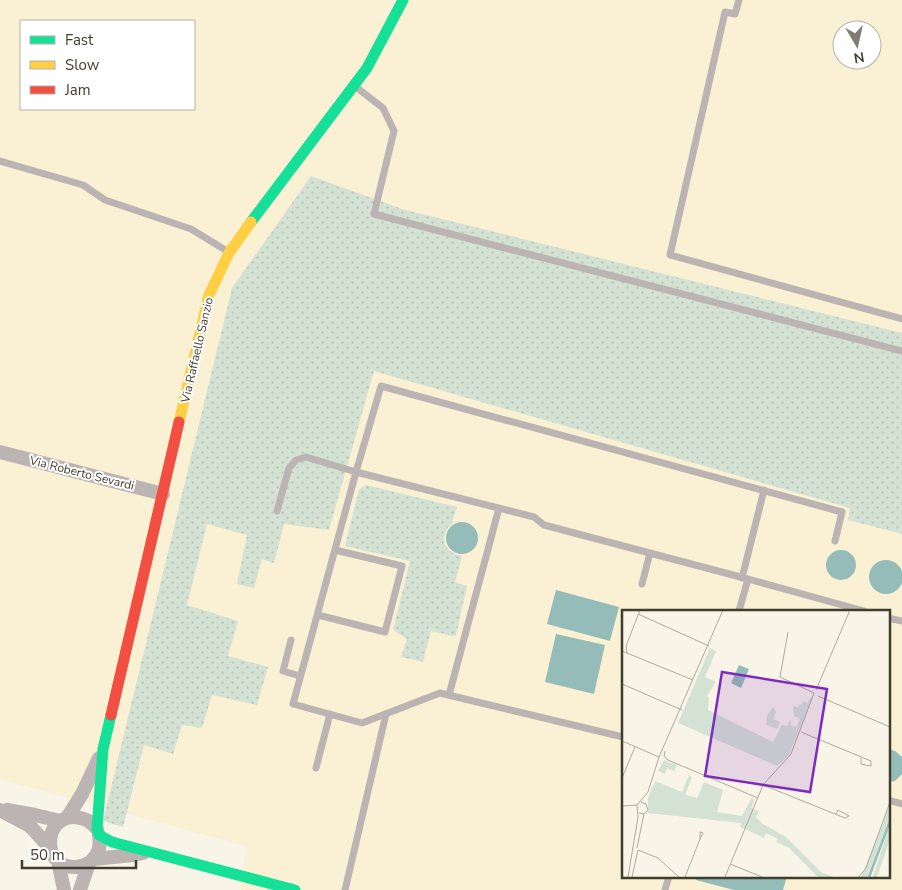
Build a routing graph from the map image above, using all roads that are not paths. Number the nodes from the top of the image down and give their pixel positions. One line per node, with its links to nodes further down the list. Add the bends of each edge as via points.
1 (400, 0): 3 (street, Via Raffaello Sanzio, via 367,68)
2 (739, 0): 6 (lane, via 735,14 726,12 670,255)
3 (354, 86): 5 (street, Via Raffaello Sanzio); 7 (lane, via 383,108 394,131 374,214)
4 (0, 161): 5 (lane, via 83,185 105,200 192,229)
5 (229, 253): 11 (street, Via Raffaello Sanzio, via 209,295)
6 (902, 319)
7 (902, 352)
8 (0, 452): 11 (street, Via Roberto Sevardi)
9 (356, 472): 10 (lane, via 382,386); 12 (lane); 13 (lane, via 306,457 296,460 289,468); 15 (lane)
10 (764, 490): 14 (lane, via 842,512); 17 (lane)
11 (163, 494): 28 (street, Via Raffaello Sanzio)
12 (499, 508): 16 (lane, via 534,517 544,525); 24 (lane)
13 (277, 511)
14 (835, 541)
15 (335, 550): 21 (lane); 21 (lane, via 402,566 385,632)
16 (650, 553): 17 (lane); 18 (lane)
17 (745, 578): 19 (lane); 20 (lane)
18 (642, 584)
19 (739, 610)
20 (860, 610)
21 (318, 615): 23 (lane)
22 (291, 640): 23 (lane, via 282,671)
23 (300, 676): 25 (lane, via 293,704)
24 (449, 695): 26 (lane, via 440,693); 27 (lane)
25 (330, 714): 26 (lane, via 362,723); 29 (lane)
26 (386, 714): 40 (lane)
27 (622, 737)
28 (103, 749): 31 (street, Via Raffaello Sanzio, via 82,794); 32 (street, Via Raffaello Sanzio)
29 (316, 768)
30 (0, 810): 31 (street); 33 (street, via 30,826)
31 (64, 820): 32 (street, via 81,818); 33 (street, Via Raffaello Sanzio, via 51,833)
32 (98, 832): 34 (street, via 112,842); 36 (street, Via Raffaello Sanzio, via 100,848)
33 (50, 848): 35 (street)
34 (147, 852): 36 (street); 39 (street)
35 (58, 861): 36 (street, via 71,867 84,866); 37 (street)
36 (92, 861): 38 (street, Via Raffaello Sanzio)
37 (64, 890)
38 (80, 890)
39 (295, 890)
40 (345, 890)

